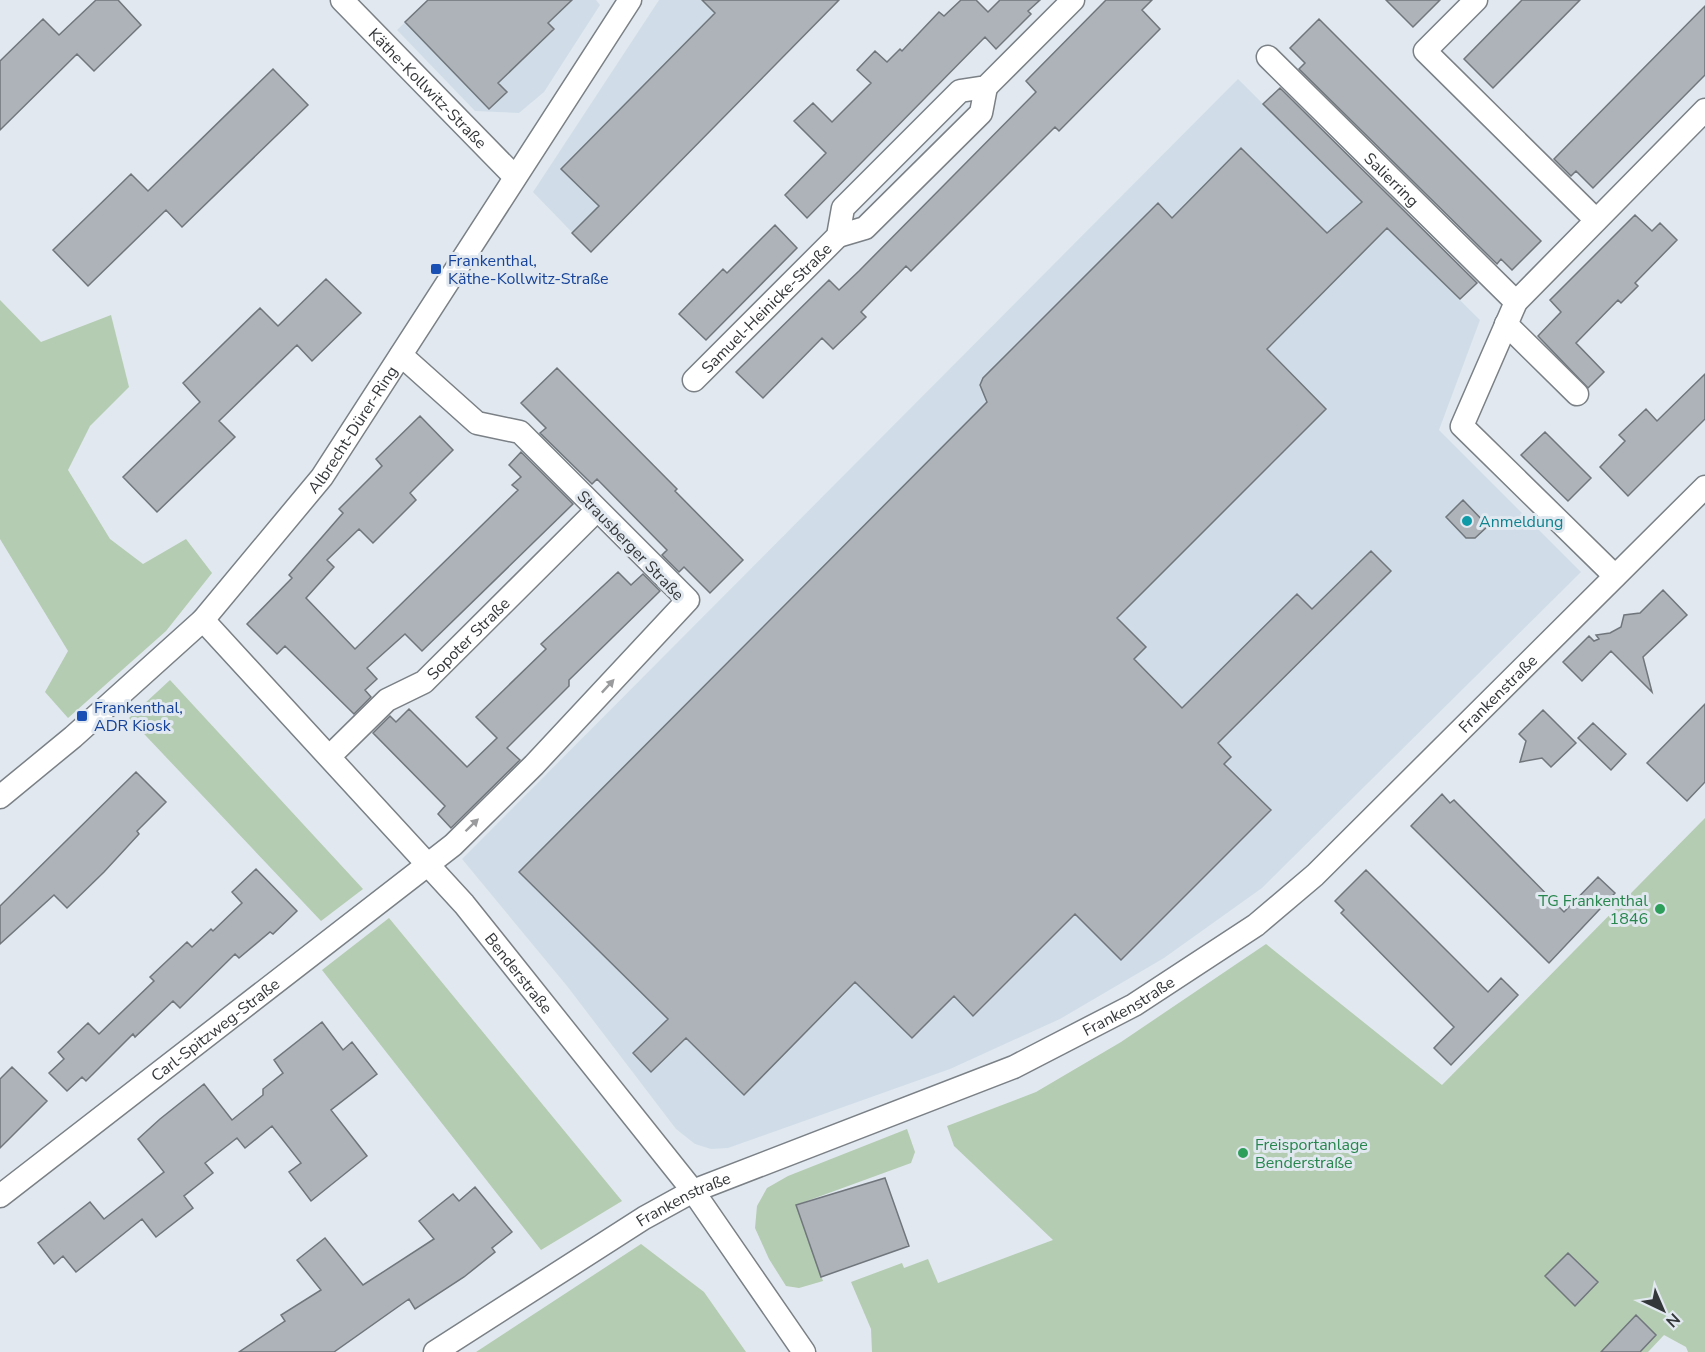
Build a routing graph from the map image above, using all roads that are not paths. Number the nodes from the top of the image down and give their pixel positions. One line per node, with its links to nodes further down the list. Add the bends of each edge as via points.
1 (342, 0): 8 (street, Käthe-Kollwitz-Straße)
2 (630, 0): 8 (street, Albrecht-Dürer-Ring)
3 (1073, 0): 6 (street)
4 (1476, 0): 9 (street, via 1425,51)
5 (1268, 57): 11 (street, Salierring)
6 (986, 87): 10 (street, Samuel-Heinicke-Straße, via 981,113 865,228); 10 (street, Samuel-Heinicke-Straße, via 960,91 843,208)
7 (1705, 110): 9 (street)
8 (515, 177): 13 (street, Albrecht-Dürer-Ring)
9 (1596, 220): 11 (street)
10 (838, 237): 14 (street, Samuel-Heinicke-Straße)
11 (1516, 302): 12 (street)
12 (1506, 324): 15 (street); 18 (street, via 1462,426)
13 (401, 355): 17 (street, Strausberger Straße, via 477,423 520,432); 19 (street, Albrecht-Dürer-Ring, via 322,477)
14 (694, 380)
15 (1577, 394)
16 (1705, 487): 18 (street, Frankenstraße)
17 (597, 510): 20 (street, Sopoter Straße, via 424,682 387,700); 22 (street, Strausberger Straße, one-way to 17, via 534,765 688,600)
18 (1615, 576): 23 (street, Frankenstraße, via 1322,868 1256,925 1134,1005 1014,1067)
19 (203, 620): 20 (street, Benderstraße); 21 (street, Albrecht-Dürer-Ring, via 74,737)
20 (330, 756): 22 (street, Benderstraße)
21 (0, 797)
22 (429, 864): 23 (street, Benderstraße); 24 (street, Carl-Spitzweg-Straße)
23 (693, 1191): 25 (street, Frankenstraße, via 644,1218); 26 (street, Benderstraße)
24 (0, 1196)
25 (435, 1352)
26 (804, 1352)

